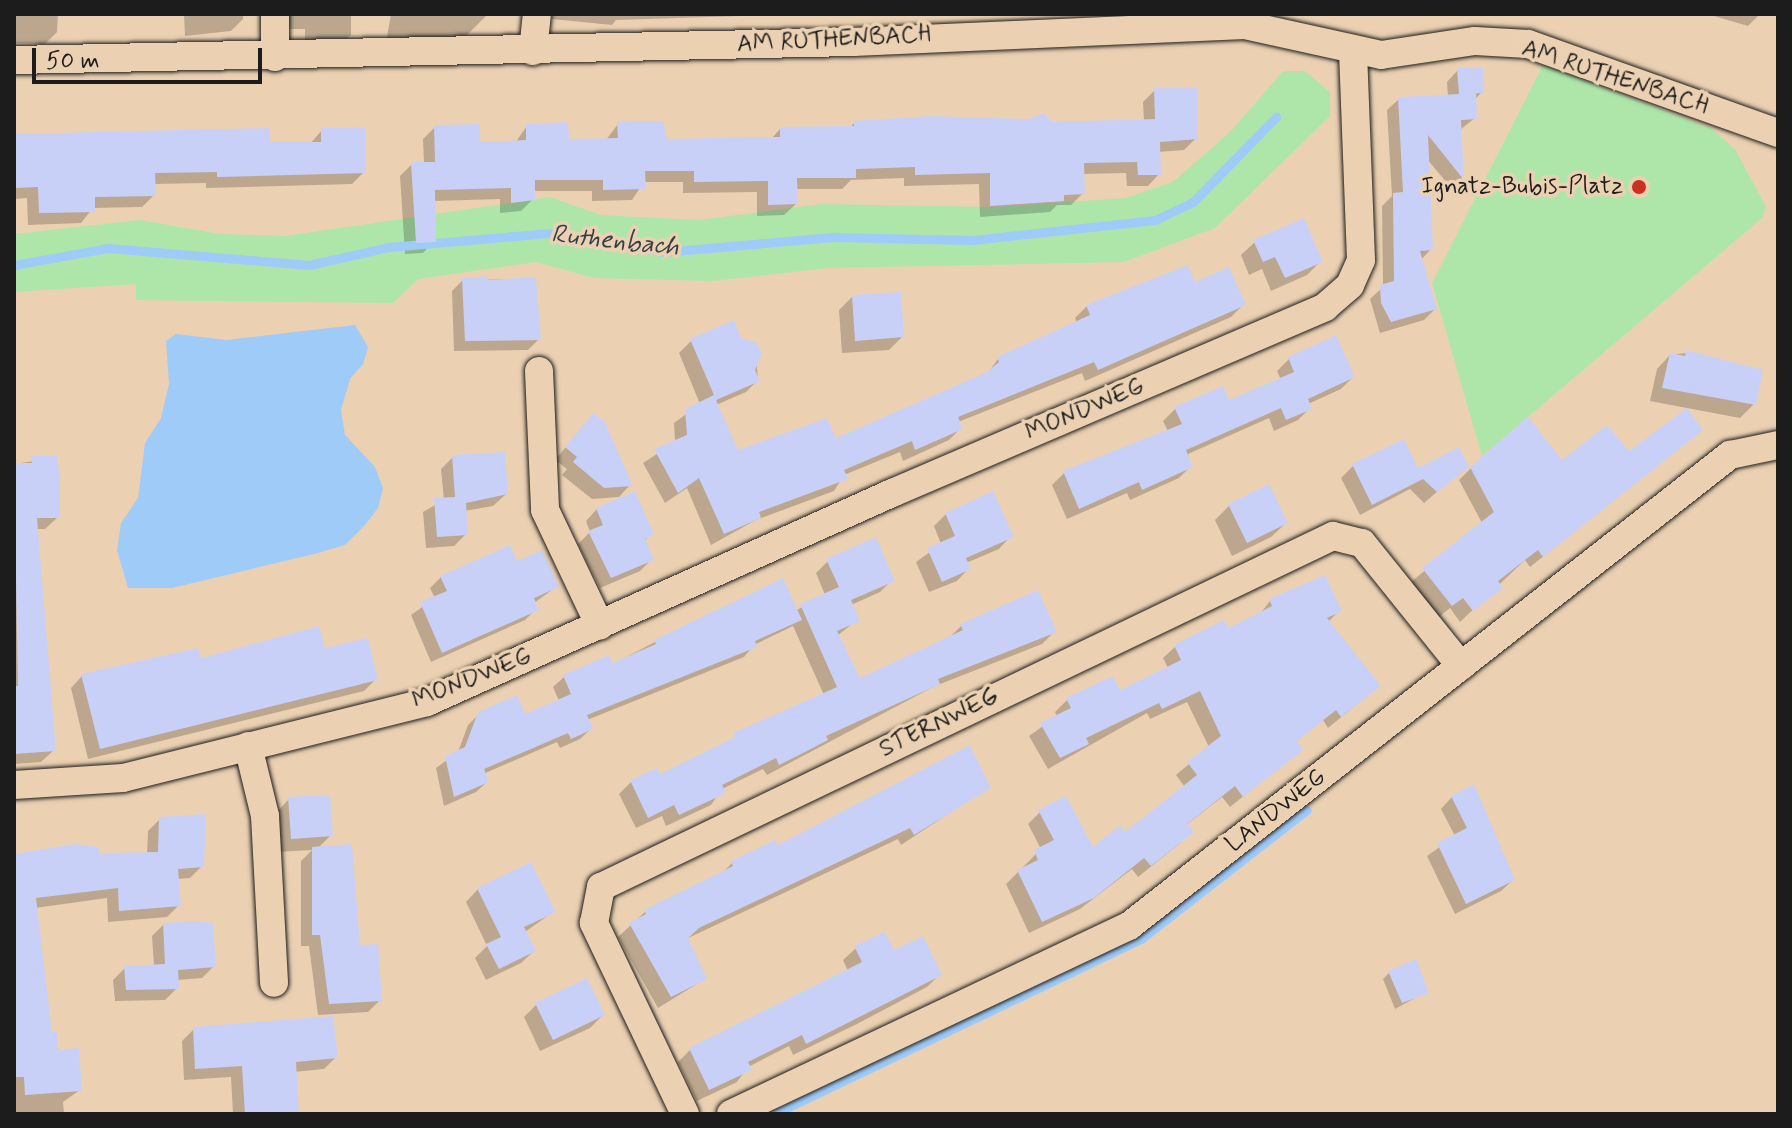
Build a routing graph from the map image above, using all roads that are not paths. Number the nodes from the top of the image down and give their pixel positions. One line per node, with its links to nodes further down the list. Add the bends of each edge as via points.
1 (275, 14): 5 (street)
2 (537, 14): 3 (street)
3 (533, 51): 4 (street, AM RUTHENBACH, via 1245,25); 5 (street, AM RUTHENBACH)
4 (1353, 52): 7 (street, AM RUTHENBACH, via 1381,55 1475,41 1528,44); 10 (street, MONDWEG, via 1361,260 1350,285 1325,307 892,493)
5 (275, 57): 6 (street, AM RUTHENBACH)
6 (14, 60)
7 (1778, 133)
8 (539, 371): 10 (street, via 545,510)
9 (1778, 445): 11 (street, LANDWEG, via 1730,455)
10 (600, 626): 12 (street, MONDWEG, via 427,702)
11 (1461, 666): 15 (street, STERNWEG, via 1362,543 1333,536 601,887 594,923); 16 (street, LANDWEG, via 1129,926)
12 (248, 746): 13 (street, MONDWEG, via 123,778); 14 (street, via 265,816)
13 (14, 785)
14 (274, 983)
15 (685, 1114)
16 (731, 1114)

